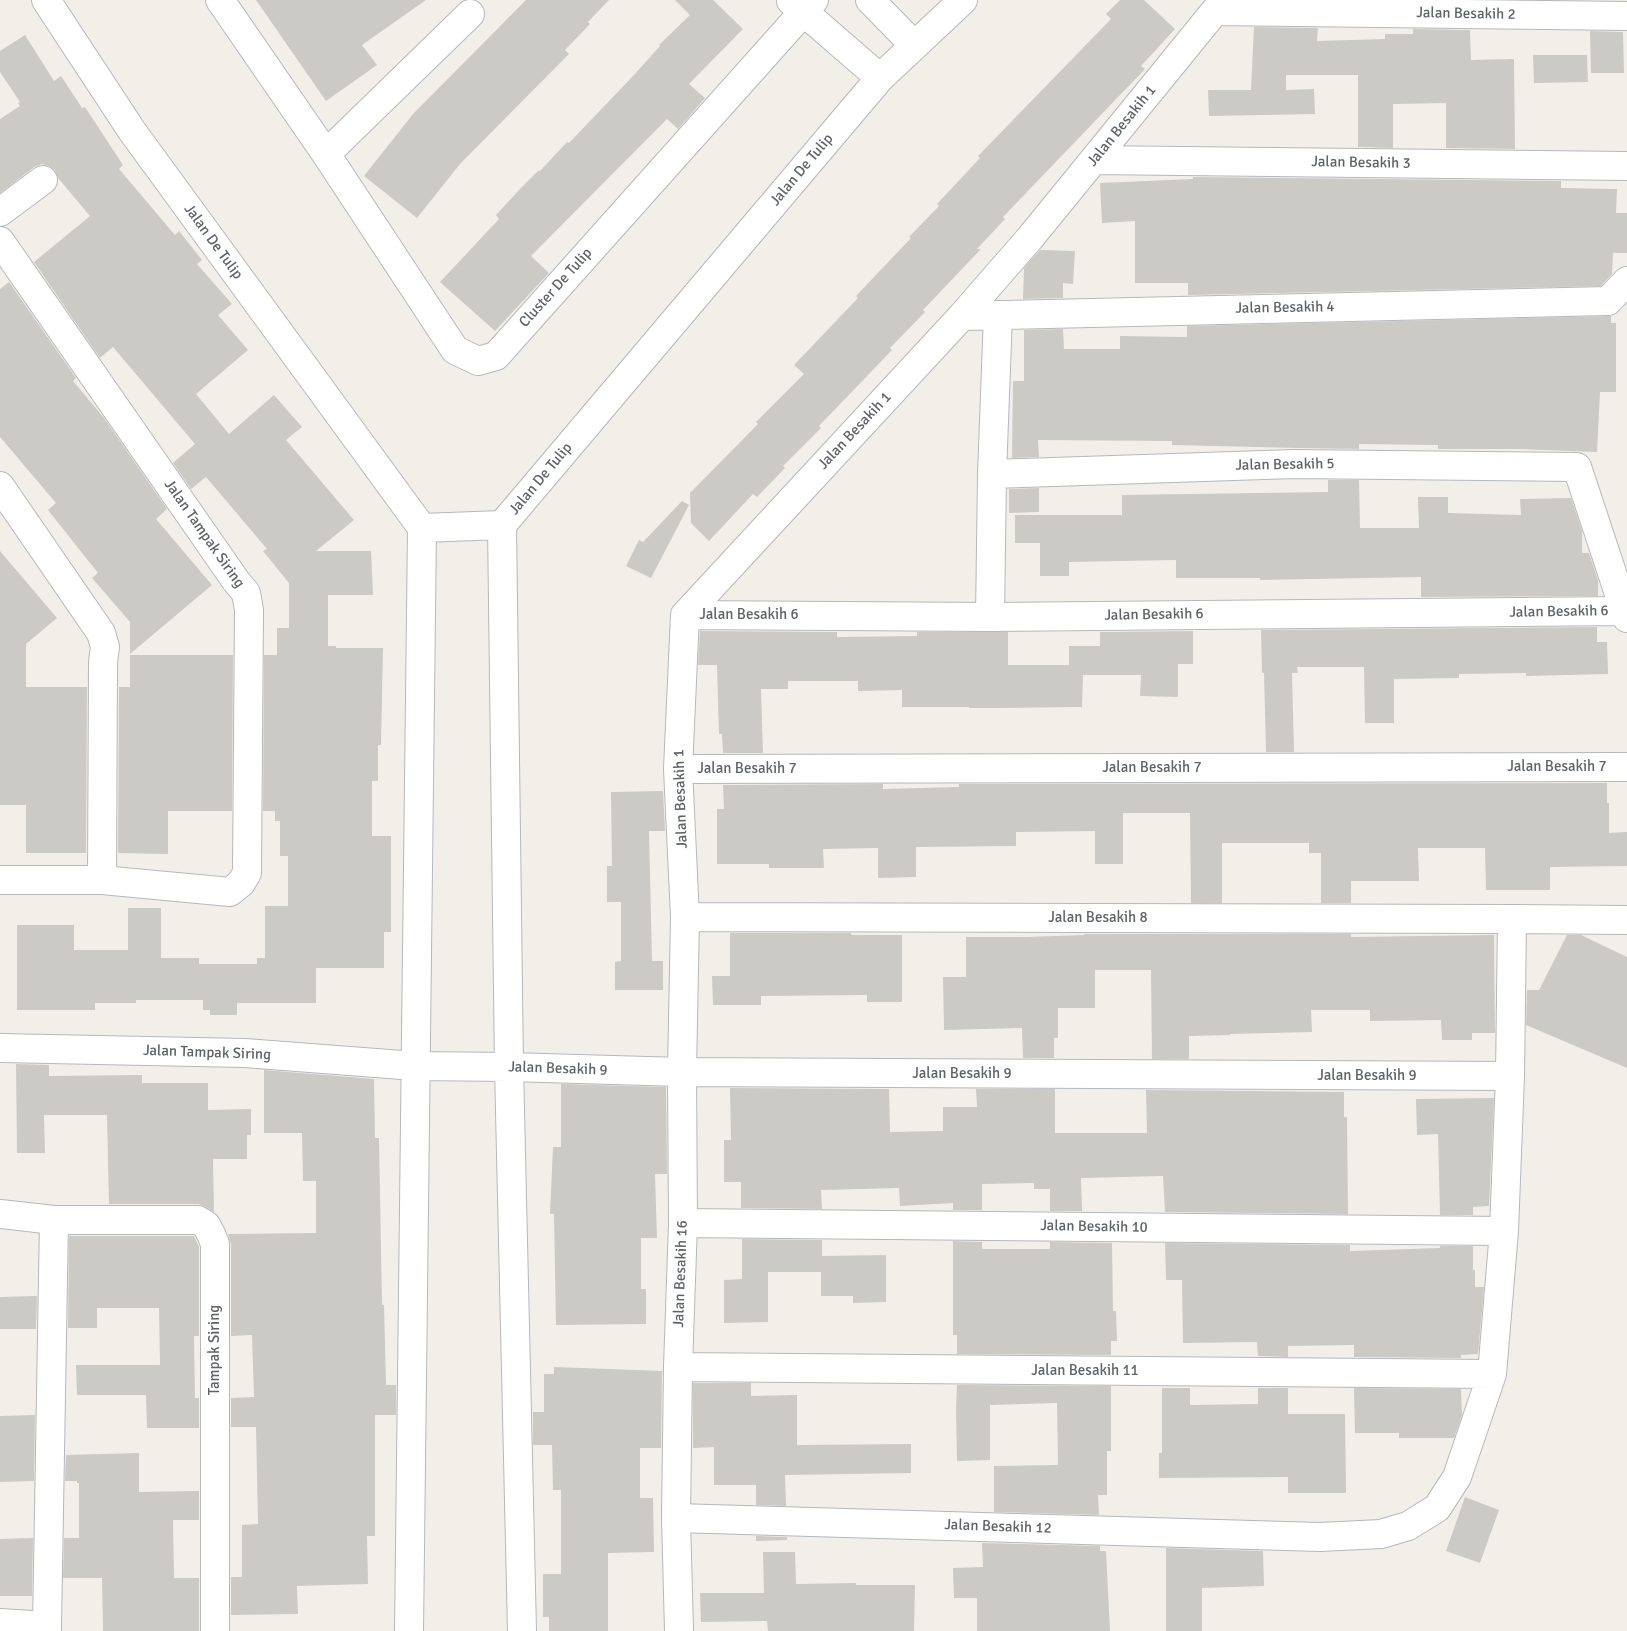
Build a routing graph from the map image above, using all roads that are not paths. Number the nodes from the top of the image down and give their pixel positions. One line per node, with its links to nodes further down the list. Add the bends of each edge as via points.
1 (46, 0): 23 (street, Jalan De Tulip, via 132,131)
2 (220, 0): 11 (street, Cluster De Tulip)
3 (870, 0): 9 (street)
4 (964, 0): 9 (street, Jalan De Tulip)
5 (802, 4): 10 (street, Cluster De Tulip); 11 (street, Cluster De Tulip, via 496,356 478,361 455,350)
6 (471, 5): 11 (street)
7 (1214, 6): 8 (street, Jalan Besakih 2); 12 (street, Jalan Besakih 1)
8 (1627, 16)
9 (914, 46): 10 (street, Jalan De Tulip)
10 (880, 78): 22 (street, Jalan De Tulip)
11 (326, 154)
12 (1094, 160): 13 (street, Jalan Besakih 3); 19 (street, Jalan Besakih 1)
13 (1627, 166)
14 (43, 180): 15 (street)
15 (0, 212)
16 (0, 242): 30 (street, Jalan Tampak Siring, via 246,594 249,610 247,873 230,892)
17 (1627, 281): 18 (street, Jalan Besakih 4, via 1608,301)
18 (998, 315): 19 (street, Jalan Besakih 4); 20 (street)
19 (962, 316): 24 (street, Jalan Besakih 1)
20 (992, 474): 25 (street, Jalan Besakih 5, via 1294,464 1577,467); 26 (street)
21 (0, 486): 30 (street, via 101,633 105,647)
22 (502, 525): 23 (street, Jalan De Tulip); 36 (street)
23 (422, 528): 35 (street)
24 (684, 614): 26 (street, Jalan Besakih 6); 28 (street, Jalan Besakih 1)
25 (1626, 614): 26 (street, Jalan Besakih 6)
26 (990, 617)
27 (1627, 767): 28 (street, Jalan Besakih 7)
28 (678, 769): 31 (street, Jalan Besakih 1)
29 (0, 880): 30 (street, Jalan Tampak Siring)
30 (102, 880)
31 (685, 917): 32 (street, Jalan Besakih 8); 37 (street, Jalan Besakih 16)
32 (1512, 919): 33 (street, Jalan Besakih 8); 38 (street, Jalan Besakih 12)
33 (1627, 920)
34 (0, 1048): 35 (street, Jalan Tampak Siring, via 245,1053)
35 (415, 1066): 36 (street, Jalan Besakih 9); 49 (street)
36 (509, 1067): 37 (street, Jalan Besakih 9); 50 (street)
37 (682, 1072): 38 (street, Jalan Besakih 9); 41 (street, Jalan Besakih 16)
38 (1510, 1076): 42 (street, Jalan Besakih 12)
39 (0, 1214): 40 (street, Tampak Siring)
40 (54, 1220): 47 (street); 48 (street, Tampak Siring, via 198,1220 206,1225 215,1244)
41 (683, 1223): 42 (street, Jalan Besakih 10); 43 (street, Jalan Besakih 16)
42 (1504, 1231): 44 (street, Jalan Besakih 12)
43 (678, 1367): 44 (street, Jalan Besakih 11); 45 (street, Jalan Besakih 16)
44 (1492, 1374): 45 (street, Jalan Besakih 12, via 1457,1477 1437,1508 1408,1526 1381,1534 1320,1537)
45 (676, 1518): 51 (street, Jalan Besakih 16)
46 (0, 1624): 47 (street)
47 (47, 1629)
48 (215, 1631)
49 (409, 1631)
50 (522, 1631)
51 (679, 1631)

